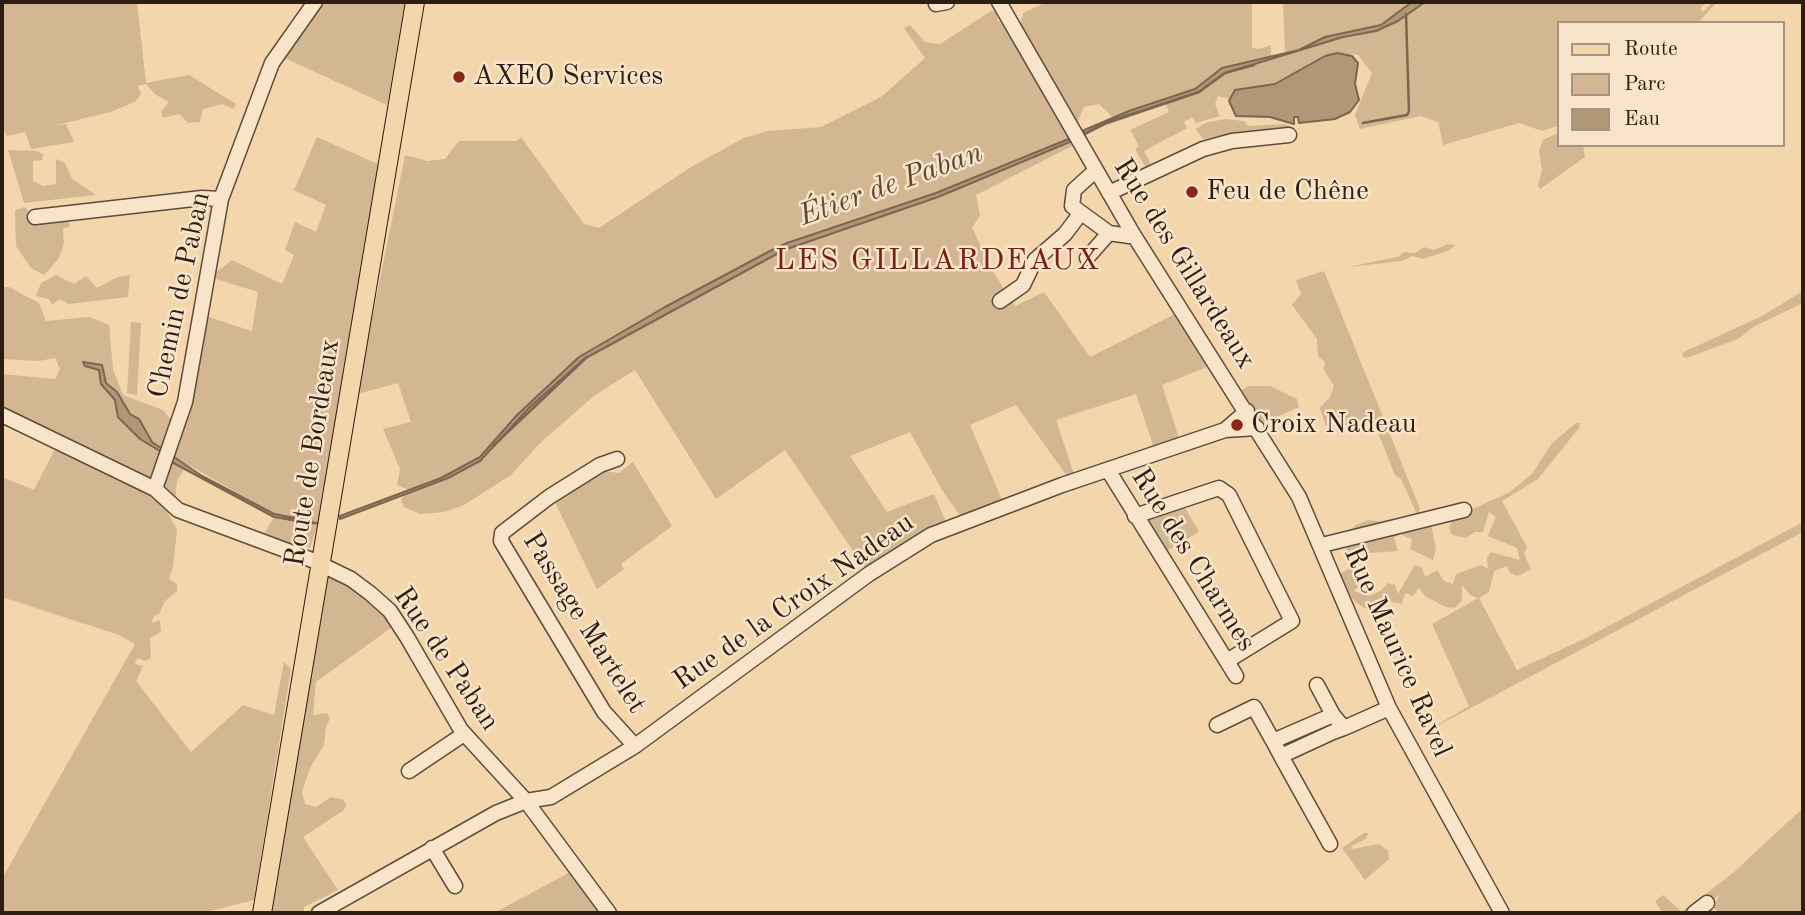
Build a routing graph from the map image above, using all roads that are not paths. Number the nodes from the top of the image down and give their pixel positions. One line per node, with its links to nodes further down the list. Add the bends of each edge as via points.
1 (315, 2): 7 (street, Chemin de Paban, via 272,63)
2 (415, 2): 24 (main road, Route de Bordeaux)
3 (999, 2): 5 (street, Rue des Gillardeaux)
4 (1289, 135): 6 (street, via 1203,149)
5 (1096, 170): 6 (street, Rue des Gillardeaux); 8 (street, via 1070,197)
6 (1109, 193): 11 (street, Rue des Gillardeaux)
7 (221, 200): 9 (street, via 202,198); 20 (street, Chemin de Paban, via 185,402)
8 (1080, 214): 10 (street); 13 (street, via 1035,260 1023,285)
9 (35, 217)
10 (1110, 233): 11 (street); 12 (street)
11 (1133, 234): 14 (street, Rue des Gillardeaux)
12 (1087, 258)
13 (1000, 301)
14 (1247, 411): 16 (street, Rue Maurice Ravel); 17 (street)
15 (2, 415): 20 (street, Rue de Paban)
16 (1257, 428): 17 (street); 23 (street, Rue Maurice Ravel, via 1299,496)
17 (1225, 430): 19 (street, Rue de la Croix Nadeau)
18 (617, 459): 34 (street, Passage Martelet, via 549,497 502,533 502,541 604,712)
19 (1108, 470): 22 (street, Rue des Charmes); 34 (street, Rue de la Croix Nadeau, via 956,524 906,549)
20 (155, 489): 24 (street, Rue de Paban, via 178,510)
21 (1464, 510): 23 (street)
22 (1135, 516): 25 (street, Rue des Charmes); 25 (street, via 1219,488 1228,495 1292,621)
23 (1322, 545): 28 (street, Rue Maurice Ravel)
24 (321, 565): 32 (street, Rue de Paban, via 351,579 390,611); 42 (main road, Route de Bordeaux)
25 (1227, 661): 26 (street, Rue des Charmes)
26 (1236, 677)
27 (1317, 685): 29 (street)
28 (1389, 708): 31 (street); 45 (street, Rue Maurice Ravel)
29 (1333, 715): 31 (street); 33 (street)
30 (1217, 725): 33 (street, via 1254,707)
31 (1344, 728): 35 (street)
32 (464, 734): 36 (street); 37 (street, Rue de Paban)
33 (1273, 741): 35 (street)
34 (635, 746): 37 (street, Rue de la Croix Nadeau, via 551,797)
35 (1281, 756): 38 (street)
36 (409, 771)
37 (526, 801): 39 (street, Rue de la Croix Nadeau); 44 (street, Rue de Paban)
38 (1331, 844)
39 (432, 848): 40 (street); 43 (street, Rue de la Croix Nadeau)
40 (455, 886)
41 (1707, 903): 46 (street)
42 (262, 913)
43 (319, 913)
44 (609, 913)
45 (1502, 913)
46 (1694, 913)

